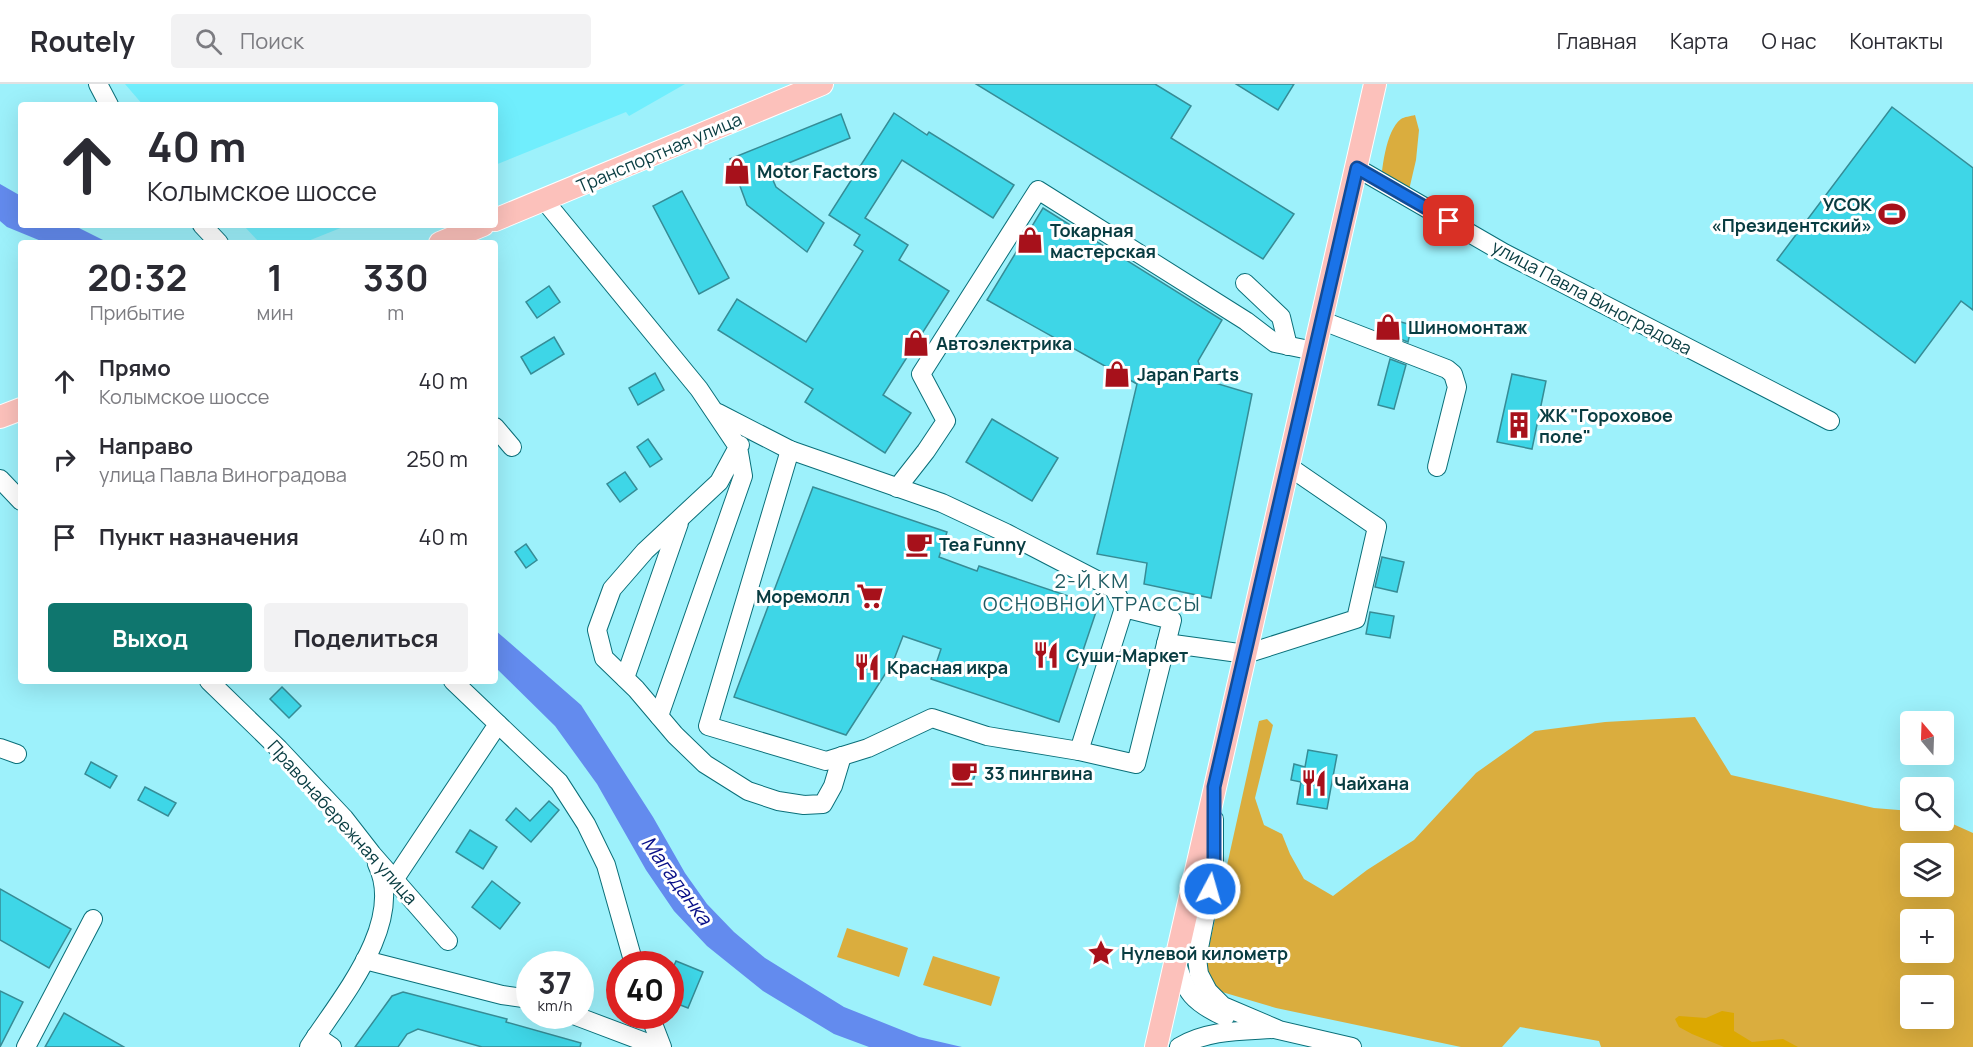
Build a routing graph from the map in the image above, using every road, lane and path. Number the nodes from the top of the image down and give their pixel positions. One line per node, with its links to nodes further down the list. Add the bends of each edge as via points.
1 (98, 84): 4 (street)
2 (822, 84): 6 (main road, Транспортная улица)
3 (1375, 84): 5 (main road)
4 (107, 102)
5 (1357, 168): 13 (main road); 19 (street, улица Павла Виноградова, via 1504,253)
6 (544, 200): 7 (main road, Транспортная улица); 17 (street)
7 (498, 219)
8 (205, 228): 10 (street)
9 (476, 228): 11 (main road)
10 (216, 240)
11 (447, 240)
12 (1245, 283): 14 (street, via 1281,317)
13 (1323, 321): 15 (main road); 26 (street, via 1453,374 1456,387)
14 (1288, 346): 15 (street); 28 (street, via 1275,343 1038,190 921,374 946,421)
15 (1314, 351): 25 (main road)
16 (18, 411): 18 (main road)
17 (715, 411): 20 (street); 23 (street)
18 (0, 417)
19 (1830, 420)
20 (750, 429): 23 (street); 24 (street)
21 (498, 430): 22 (street)
22 (513, 447)
23 (738, 447): 30 (street, via 719,482); 37 (street, via 743,476)
24 (790, 450): 28 (street); 40 (street, via 708,726 826,761)
25 (1288, 466): 33 (main road); 33 (street, via 1377,527 1368,570 1356,619)
26 (1437, 467)
27 (0, 479): 29 (street)
28 (897, 488): 31 (street, via 942,503 1114,589)
29 (18, 498)
30 (681, 519): 34 (street); 34 (street, via 645,551 612,589 597,630 604,658)
31 (1124, 608): 32 (street, via 1172,620); 39 (street)
32 (1166, 643): 33 (street); 39 (street, via 1136,764)
33 (1246, 654): 41 (main road)
34 (625, 678): 37 (street)
35 (212, 684): 42 (street, Правонабережная улица, via 344,818)
36 (456, 684): 38 (street)
37 (659, 716): 40 (street, via 705,764 748,791 778,801 823,804)
38 (498, 724): 43 (street); 46 (street, via 559,782 586,824 606,865)
39 (1079, 751): 40 (street, via 987,736 932,718)
40 (842, 756)
41 (1214, 787): 47 (main road); 52 (street, via 1214,871 1197,958 1199,974 1208,992 1223,1006)
42 (372, 854): 43 (street, Правонабережная улица); 48 (street, via 382,875 385,899 378,935)
43 (394, 880): 45 (street, Правонабережная улица)
44 (93, 920): 54 (street)
45 (448, 941)
46 (630, 951)
47 (1175, 957): 52 (street, via 1184,986 1201,1004 1236,1021); 57 (main road)
48 (365, 960): 49 (street); 53 (street)
49 (516, 997)
50 (594, 1023): 56 (street)
51 (654, 1029): 56 (street)
52 (1277, 1029): 58 (street, via 1220,1032); 59 (street)
53 (313, 1042): 55 (street)
54 (26, 1047)
55 (333, 1047)
56 (660, 1047)
57 (1156, 1047)
58 (1179, 1047)
59 (1352, 1047)

